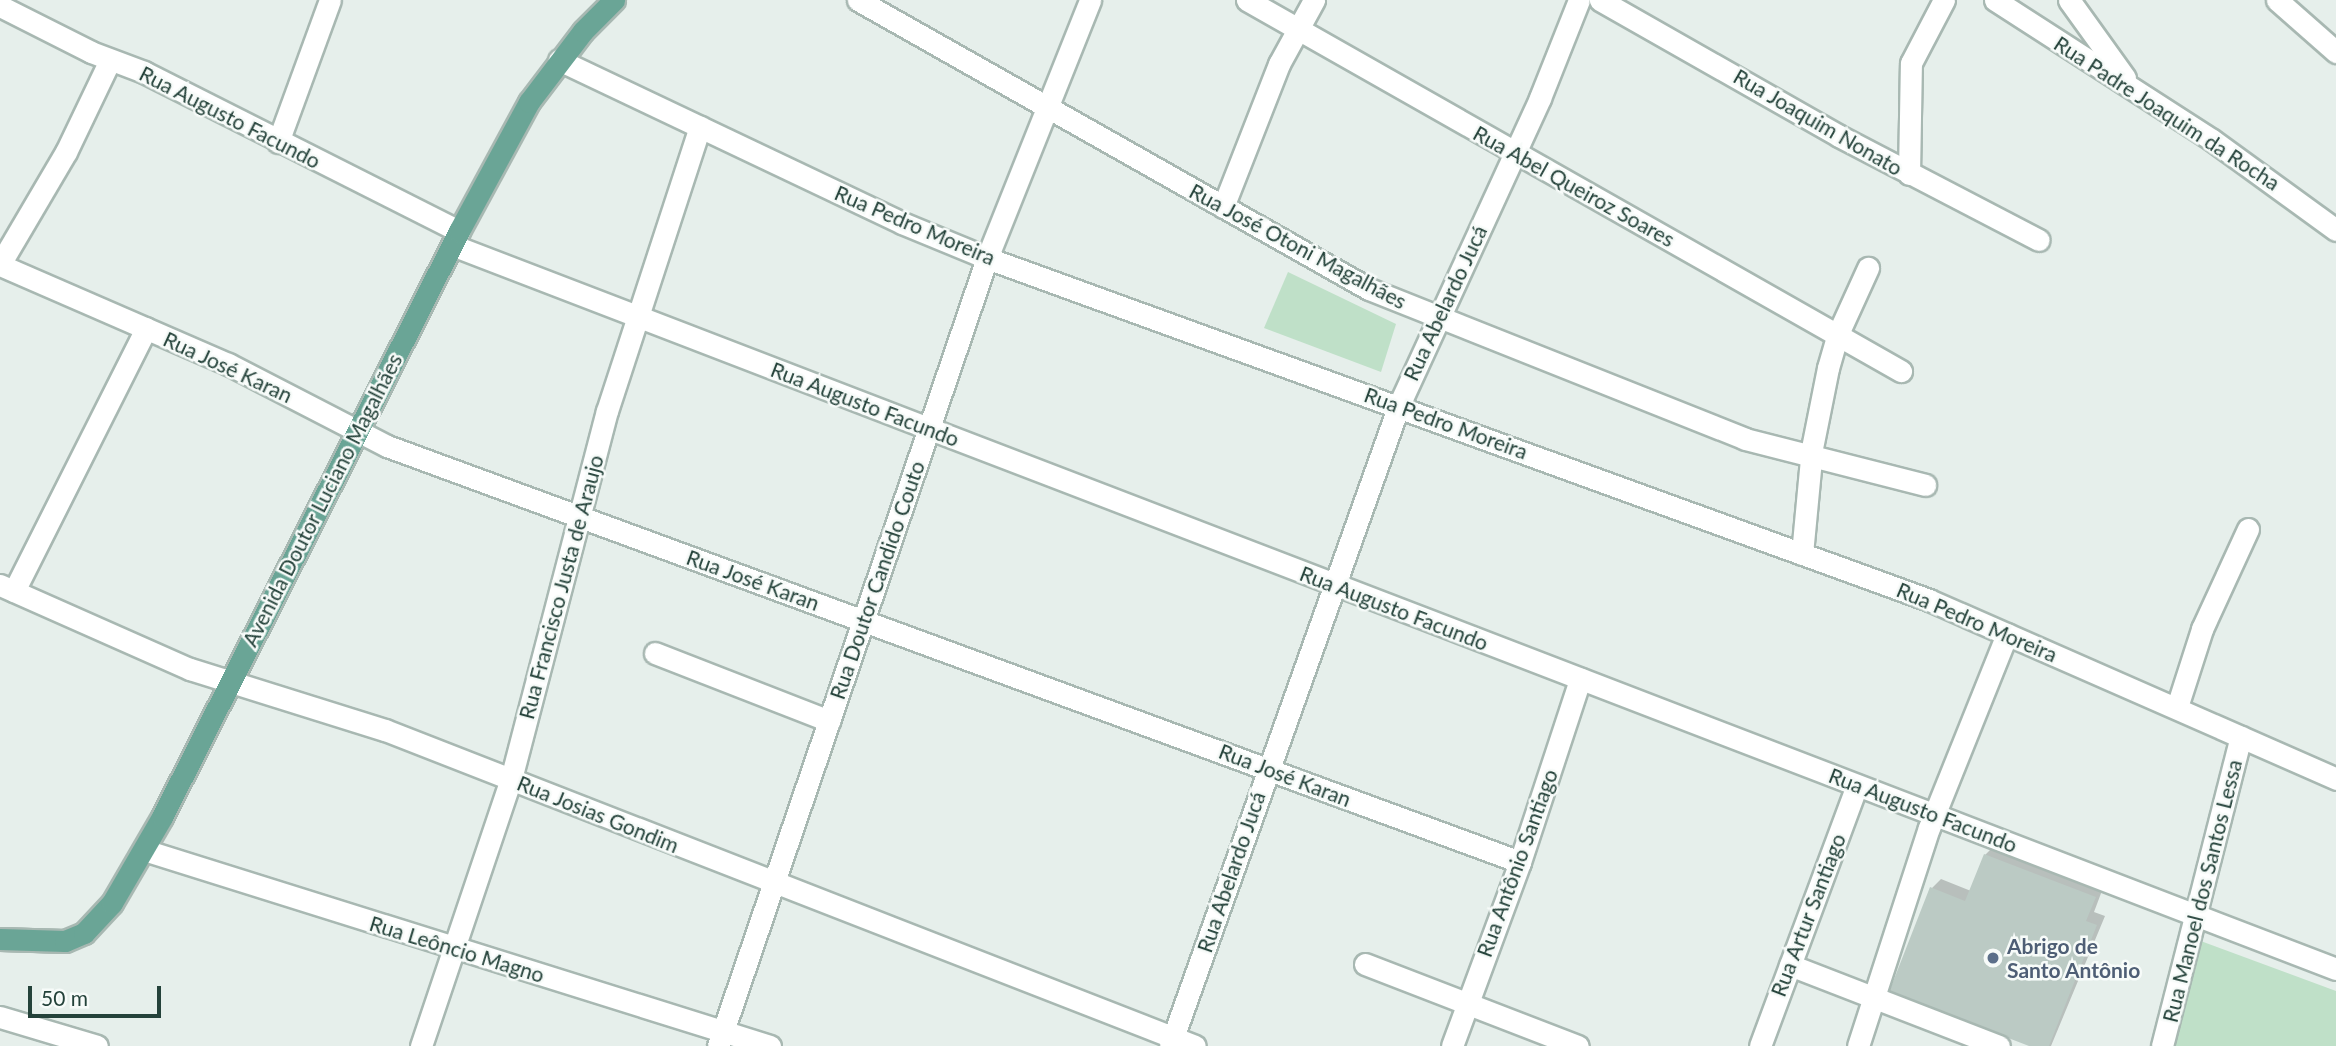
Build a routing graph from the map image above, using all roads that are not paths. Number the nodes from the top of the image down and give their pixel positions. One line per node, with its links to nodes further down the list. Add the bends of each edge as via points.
1 (330, 0): 21 (street)
2 (614, 0): 17 (main road, Avenida Doutor Luciano Magalhães)
3 (858, 0): 19 (street, Rua José Otoni Magalhães)
4 (1090, 0): 19 (street, Rua Doutor Candido Couto)
5 (1247, 0): 14 (street, Rua Abel Queiroz Soares)
6 (1314, 0): 14 (street)
7 (1579, 0): 22 (street, Rua Abelardo Jucá, via 1556,63)
8 (1600, 0): 23 (street, Rua Joaquim Nonato)
9 (1944, 0): 23 (street, via 1911,63)
10 (1995, 0): 18 (street, Rua Padre Joaquim da Rocha)
11 (2069, 0): 18 (street)
12 (2277, 0): 15 (street)
13 (0, 6): 16 (street, Rua Augusto Facundo)
14 (1297, 28): 22 (street, Rua Abel Queiroz Soares); 24 (street)
15 (2336, 52)
16 (110, 60): 21 (street, Rua Augusto Facundo, via 144,72); 29 (street, via 66,152)
17 (559, 60): 20 (street, Rua Pedro Moreira); 26 (main road, Avenida Doutor Luciano Magalhães, via 529,102)
18 (2133, 88): 25 (street, Rua Padre Joaquim da Rocha, via 2255,168)
19 (1047, 105): 24 (street, Rua José Otoni Magalhães); 28 (street, Rua Doutor Candido Couto)
20 (700, 127): 28 (street, Rua Pedro Moreira); 32 (street, Rua Francisco Justa de Araujo)
21 (278, 142): 26 (street, Rua Augusto Facundo)
22 (1512, 152): 31 (street, Rua Abelardo Jucá); 34 (street, Rua Abel Queiroz Soares)
23 (1909, 174): 27 (street, Rua Joaquim Nonato)
24 (1223, 207): 31 (street, Rua José Otoni Magalhães, via 1369,289)
25 (2336, 230)
26 (456, 238): 32 (street, Rua Augusto Facundo); 38 (main road, Avenida Doutor Luciano Magalhães)
27 (2039, 240)
28 (987, 258): 36 (street, Rua Pedro Moreira); 37 (street, Rua Doutor Candido Couto)
29 (0, 264): 33 (street, Rua José Karan)
30 (1868, 268): 34 (street)
31 (1436, 317): 36 (street, Rua Abelardo Jucá); 39 (street, Rua José Otoni Magalhães, via 1682,416)
32 (636, 318): 37 (street, Rua Augusto Facundo); 41 (street, Rua Francisco Justa de Araujo)
33 (146, 328): 38 (street, Rua José Karan, via 239,369); 45 (street)
34 (1837, 336): 35 (street, Rua Abel Queiroz Soares); 39 (street)
35 (1900, 371)
36 (1399, 405): 43 (street, Rua Pedro Moreira); 44 (street, Rua Abelardo Jucá)
37 (927, 428): 44 (street, Rua Augusto Facundo); 46 (street, Rua Doutor Candido Couto)
38 (357, 432): 41 (street, Rua José Karan); 50 (main road, Avenida Doutor Luciano Magalhães)
39 (1811, 456): 40 (street, Rua José Otoni Magalhães); 43 (street)
40 (1925, 485)
41 (579, 517): 46 (street, Rua José Karan); 55 (street, Rua Francisco Justa de Araujo)
42 (2248, 528): 51 (street, via 2202,629)
43 (1802, 554): 47 (street, Rua Pedro Moreira)
44 (1332, 585): 49 (street, Rua Augusto Facundo); 54 (street, Rua Abelardo Jucá)
45 (7, 588): 50 (street, Rua Josias Gondim, via 124,642)
46 (864, 621): 52 (street, Rua Doutor Candido Couto); 54 (street, Rua José Karan)
47 (2007, 634): 51 (street, Rua Pedro Moreira); 58 (street)
48 (655, 653): 52 (street)
49 (1580, 678): 57 (street, Rua Augusto Facundo); 60 (street, Rua Antônio Santiago)
50 (229, 682): 55 (street, Rua Josias Gondim, via 384,730); 59 (main road, Avenida Doutor Luciano Magalhães)
51 (2176, 707): 53 (street, Rua Pedro Moreira)
52 (829, 721): 61 (street, Rua Doutor Candido Couto)
53 (2241, 737): 56 (street, Rua Pedro Moreira); 62 (street, Rua Manoel dos Santos Lessa)
54 (1269, 767): 60 (street, Rua José Karan); 73 (street, Rua Abelardo Jucá)
55 (511, 779): 61 (street, Rua Josias Gondim); 64 (street, Rua Francisco Justa de Araujo)
56 (2336, 779)
57 (1857, 785): 58 (street, Rua Augusto Facundo); 66 (street, Rua Artur Santiago)
58 (1934, 814): 62 (street, Rua Augusto Facundo); 68 (street)
59 (144, 850): 63 (main road, Avenida Doutor Luciano Magalhães, via 112,903 83,933 65,941); 64 (street, Rua Leôncio Magno)
60 (1520, 862): 69 (street, Rua Antônio Santiago)
61 (771, 883): 72 (street, Rua Doutor Candido Couto); 73 (street, Rua Josias Gondim)
62 (2196, 915): 67 (street, Rua Augusto Facundo); 83 (street, Rua Manoel dos Santos Lessa)
63 (0, 939)
64 (453, 947): 72 (street, Rua Leôncio Magno); 75 (street, Rua Francisco Justa de Araujo)
65 (1365, 964): 69 (street)
66 (1790, 965): 68 (street); 80 (street, Rua Artur Santiago)
67 (2336, 969)
68 (1875, 999): 81 (street); 82 (street)
69 (1466, 1002): 78 (street, Rua Antônio Santiago); 79 (street)
70 (0, 1017): 71 (street)
71 (40, 1038): 74 (street)
72 (720, 1039): 76 (street, Rua Leôncio Magno)
73 (1172, 1042): 77 (street, Rua Josias Gondim)
74 (97, 1046)
75 (421, 1046)
76 (770, 1046)
77 (1195, 1046)
78 (1452, 1046)
79 (1578, 1046)
80 (1760, 1046)
81 (1858, 1046)
82 (1999, 1046)
83 (2162, 1046)

